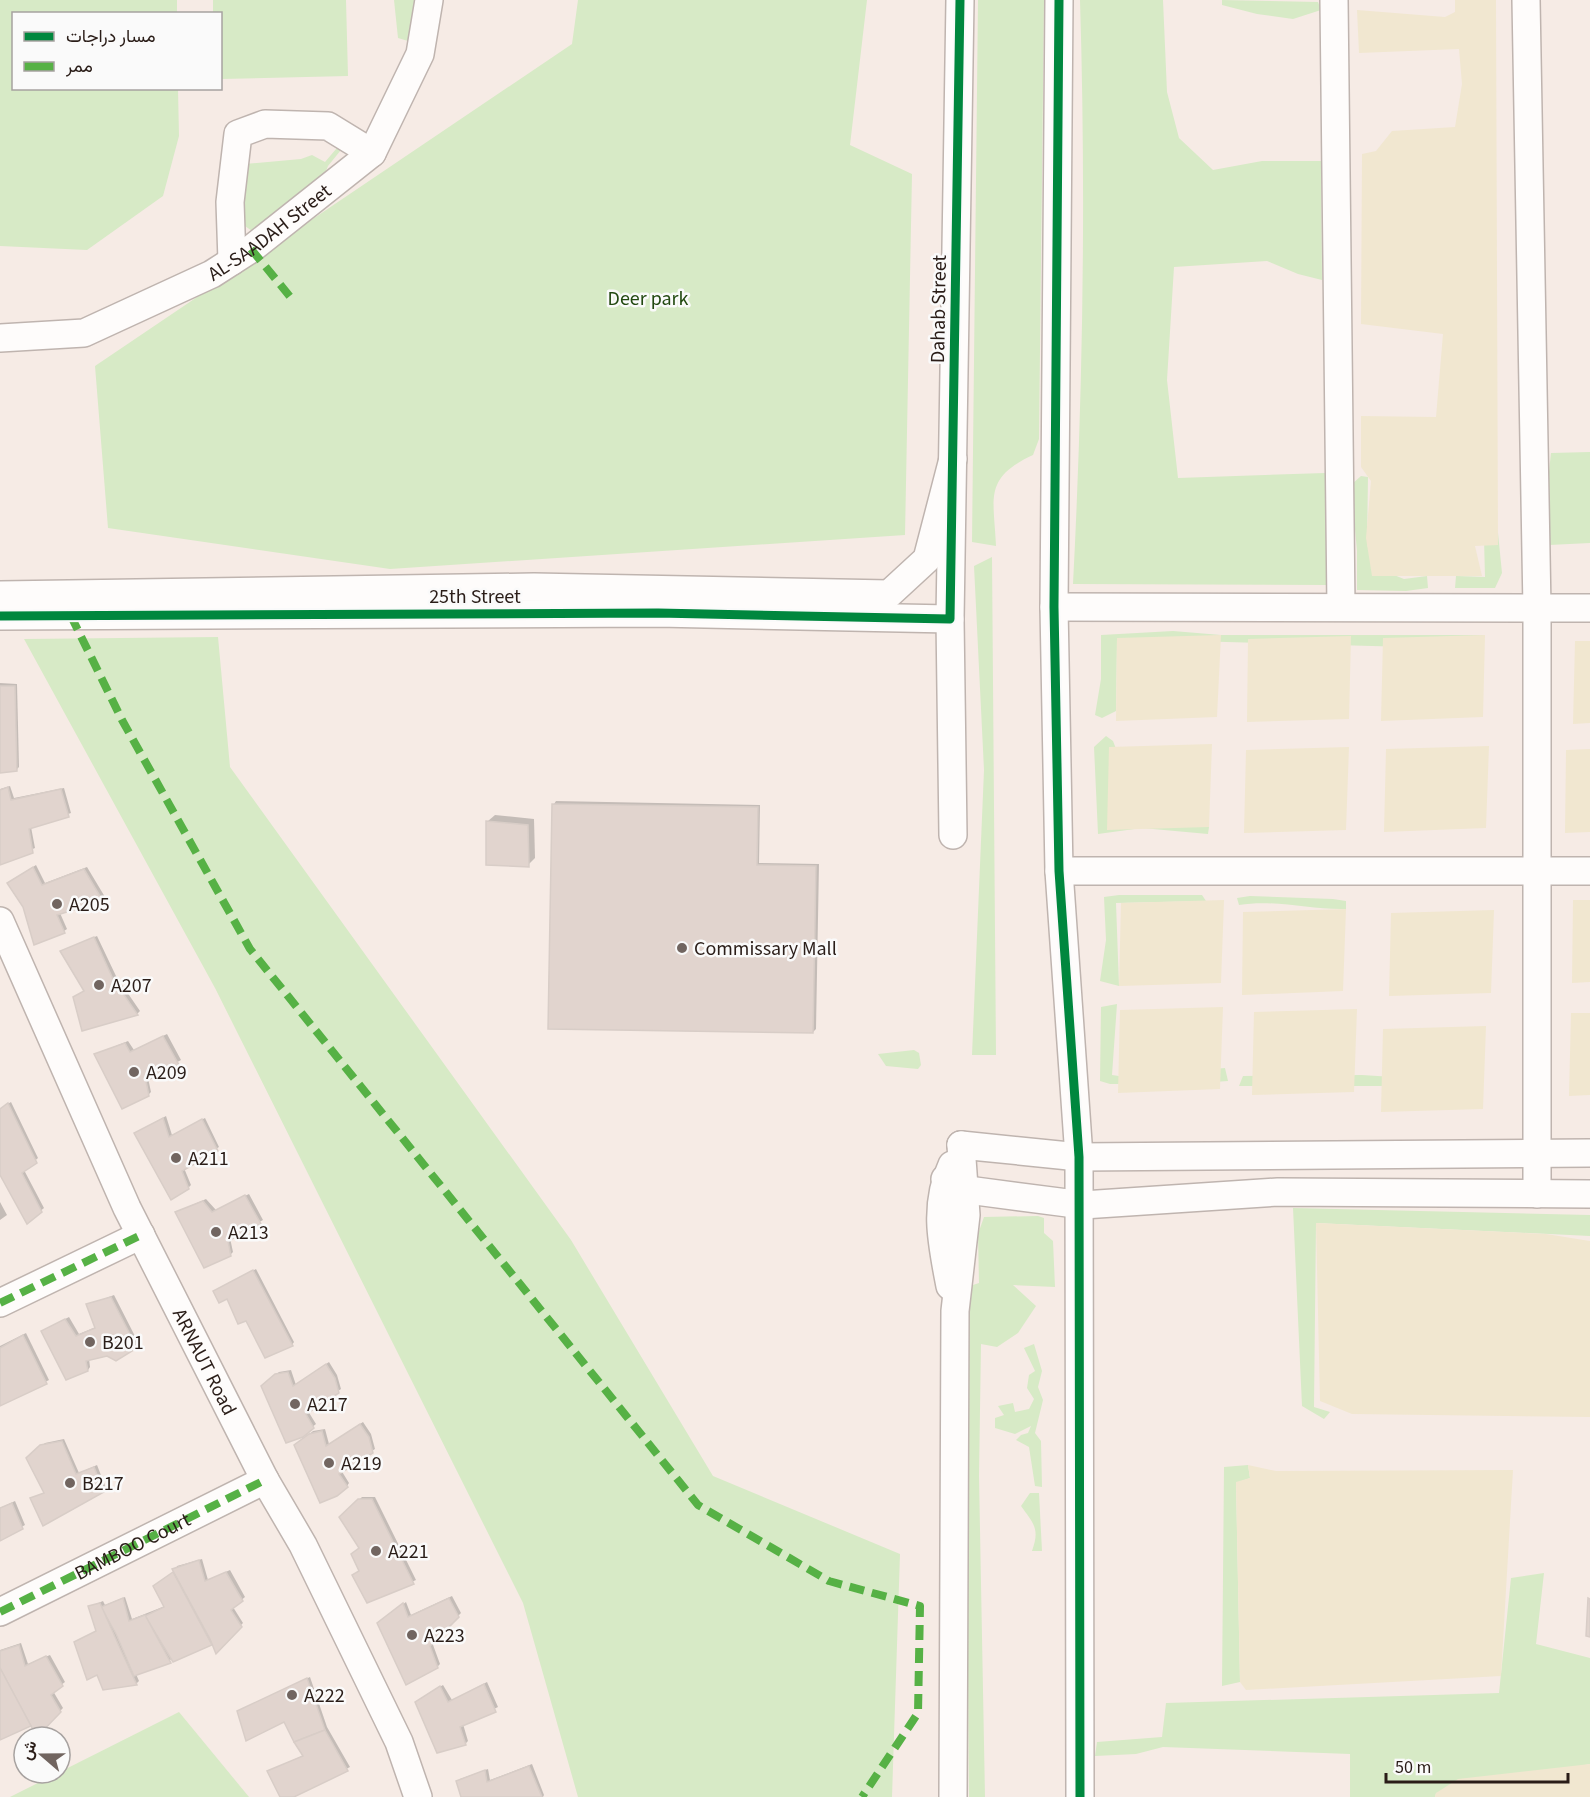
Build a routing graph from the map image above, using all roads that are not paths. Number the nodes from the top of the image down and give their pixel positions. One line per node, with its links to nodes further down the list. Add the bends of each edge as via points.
1 (429, 0): 6 (street, AL-SAADAH Street, via 420,54)
2 (960, 0): 9 (street, Dahab Street)
3 (1059, 0): 11 (street)
4 (1334, 0): 12 (street)
5 (1526, 0): 14 (street)
6 (372, 153): 7 (street, AL-SAADAH Street); 7 (street, via 328,126 265,124 238,134 230,202)
7 (232, 261): 8 (street, AL-SAADAH Street, via 84,333)
8 (0, 338)
9 (953, 459): 10 (street, 25th Street, via 927,560 889,594 534,587); 16 (street, Dahab Street)
10 (0, 595)
11 (1054, 607): 12 (street); 18 (street)
12 (1341, 607): 14 (street)
13 (1590, 608): 14 (street)
14 (1538, 609): 20 (street)
15 (0, 616): 16 (street, 25th Street, via 657,612)
16 (951, 619): 17 (street, Dahab Street)
17 (952, 835)
18 (1059, 871): 20 (street); 25 (street)
19 (1590, 871): 20 (street)
20 (1536, 872): 23 (street)
21 (0, 921): 31 (street, ARNAUT Road)
22 (1590, 1153): 23 (street)
23 (1536, 1155): 24 (street); 28 (street)
24 (1280, 1156): 25 (street); 27 (street)
25 (1079, 1157): 26 (street, via 961,1145); 30 (street)
26 (956, 1184): 30 (street); 36 (street, via 939,1229 955,1311)
27 (1278, 1192): 28 (street); 30 (street)
28 (1537, 1194): 29 (street)
29 (1590, 1194)
30 (1079, 1204): 37 (street)
31 (141, 1235): 32 (street); 33 (street, ARNAUT Road)
32 (0, 1303)
33 (265, 1480): 34 (street, BAMBOO Court); 35 (street, ARNAUT Road, via 313,1565 399,1742)
34 (0, 1612)
35 (418, 1797)
36 (953, 1797)
37 (1080, 1797)

